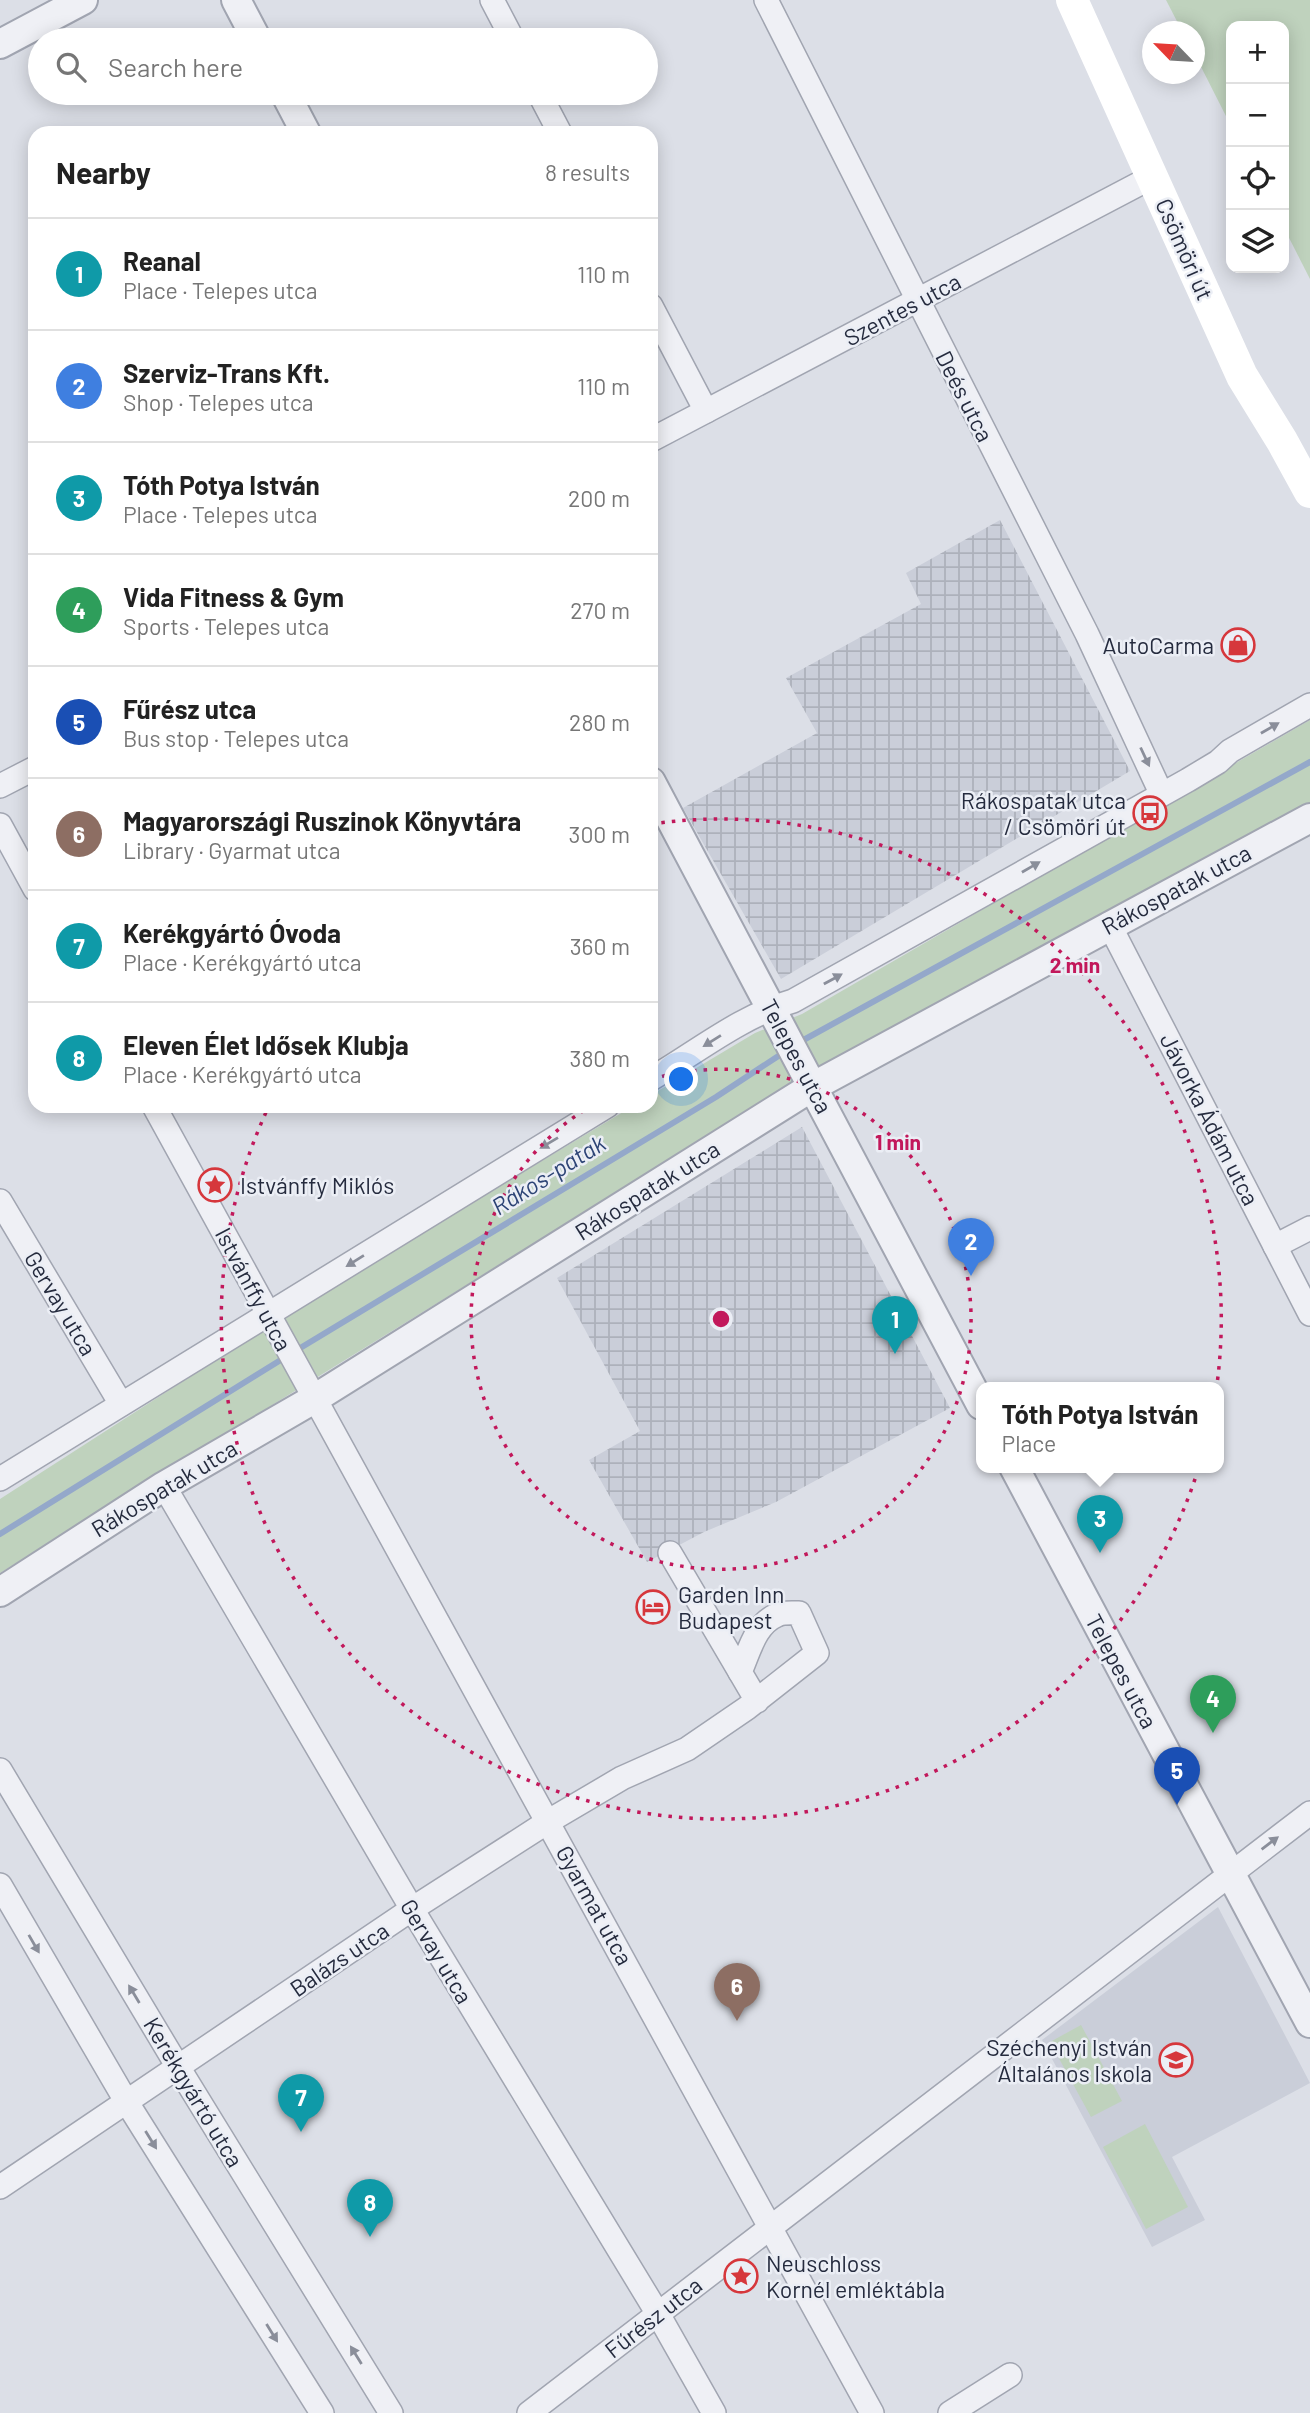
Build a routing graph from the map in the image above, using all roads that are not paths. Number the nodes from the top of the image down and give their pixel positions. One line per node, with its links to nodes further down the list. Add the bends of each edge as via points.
1 (83, 0): 6 (street)
2 (236, 0): 7 (street)
3 (492, 0): 8 (street)
4 (766, 0): 16 (street, Deés utca)
5 (1072, 0): 15 (main road, Csömöri út)
6 (30, 28)
7 (251, 28)
8 (507, 28)
9 (28, 29): 10 (street)
10 (0, 44)
11 (291, 105): 13 (street)
12 (546, 105): 14 (street)
13 (302, 126)
14 (556, 126)
15 (1152, 177): 16 (street, Szentes utca); 20 (main road, Csömöri út, via 1242,376)
16 (917, 302): 18 (street, Szentes utca); 24 (street, Deés utca, one-way to 24, via 1087,634)
17 (658, 319): 18 (street)
18 (706, 411): 19 (street, Szentes utca)
19 (658, 436)
20 (1310, 492)
21 (1310, 705): 24 (street, one-way to 21)
22 (28, 772): 23 (street)
23 (0, 786)
24 (1161, 793): 30 (street, one-way to 24, via 793,1001)
25 (658, 795): 30 (street, Telepes utca)
26 (1310, 818): 29 (street, Rákospatak utca)
27 (0, 825): 28 (street)
28 (28, 876)
29 (1109, 924): 32 (street, Rákospatak utca); 37 (street, Jávorka Ádám utca)
30 (775, 1016): 31 (street, one-way to 31); 32 (street, Telepes utca)
31 (658, 1075)
32 (806, 1076): 40 (street, Telepes utca); 41 (street, Rákospatak utca)
33 (158, 1113): 38 (street, Istvánffy utca)
34 (596, 1113): 38 (street, one-way to 38)
35 (0, 1201): 42 (street, Gervay utca)
36 (1310, 1228): 37 (street)
37 (1275, 1246): 39 (street, Jávorka Ádám utca)
38 (269, 1314): 41 (street, Istvánffy utca); 42 (street)
39 (1310, 1314)
40 (976, 1396)
41 (314, 1399): 45 (street, Rákospatak utca); 52 (street, Gyarmat utca)
42 (121, 1404): 44 (street)
43 (1017, 1473): 53 (street, Telepes utca)
44 (0, 1479)
45 (164, 1486): 47 (street, Rákospatak utca); 55 (street, Gervay utca)
46 (670, 1553): 48 (street)
47 (0, 1592)
48 (740, 1672): 49 (street); 49 (street, Balázs utca, via 764,1623 778,1613 799,1613 817,1653)
49 (757, 1701): 52 (street, Balázs utca, via 687,1749 622,1778)
50 (0, 1770): 57 (street, Kerékgyártó utca, one-way to 50)
51 (1310, 1813): 53 (street, Fűrész utca, one-way to 51)
52 (549, 1821): 55 (street, Balázs utca); 60 (street, Gyarmat utca)
53 (1230, 1874): 56 (street, Telepes utca); 60 (street, Fűrész utca)
54 (0, 1885): 58 (street, one-way to 58)
55 (412, 1909): 57 (street, Balázs utca); 61 (street, Gervay utca)
56 (1310, 2023)
57 (178, 2067): 58 (street, Balázs utca); 64 (street, Kerékgyártó utca, one-way to 57)
58 (126, 2101): 59 (street, Balázs utca); 63 (street, one-way to 63)
59 (0, 2187)
60 (771, 2226): 61 (street, Fűrész utca); 67 (street, Gyarmat utca)
61 (657, 2314): 65 (street, Fűrész utca); 66 (street, Gervay utca)
62 (1010, 2375): 68 (street)
63 (322, 2413)
64 (391, 2413)
65 (529, 2413)
66 (714, 2413)
67 (872, 2413)
68 (950, 2413)

